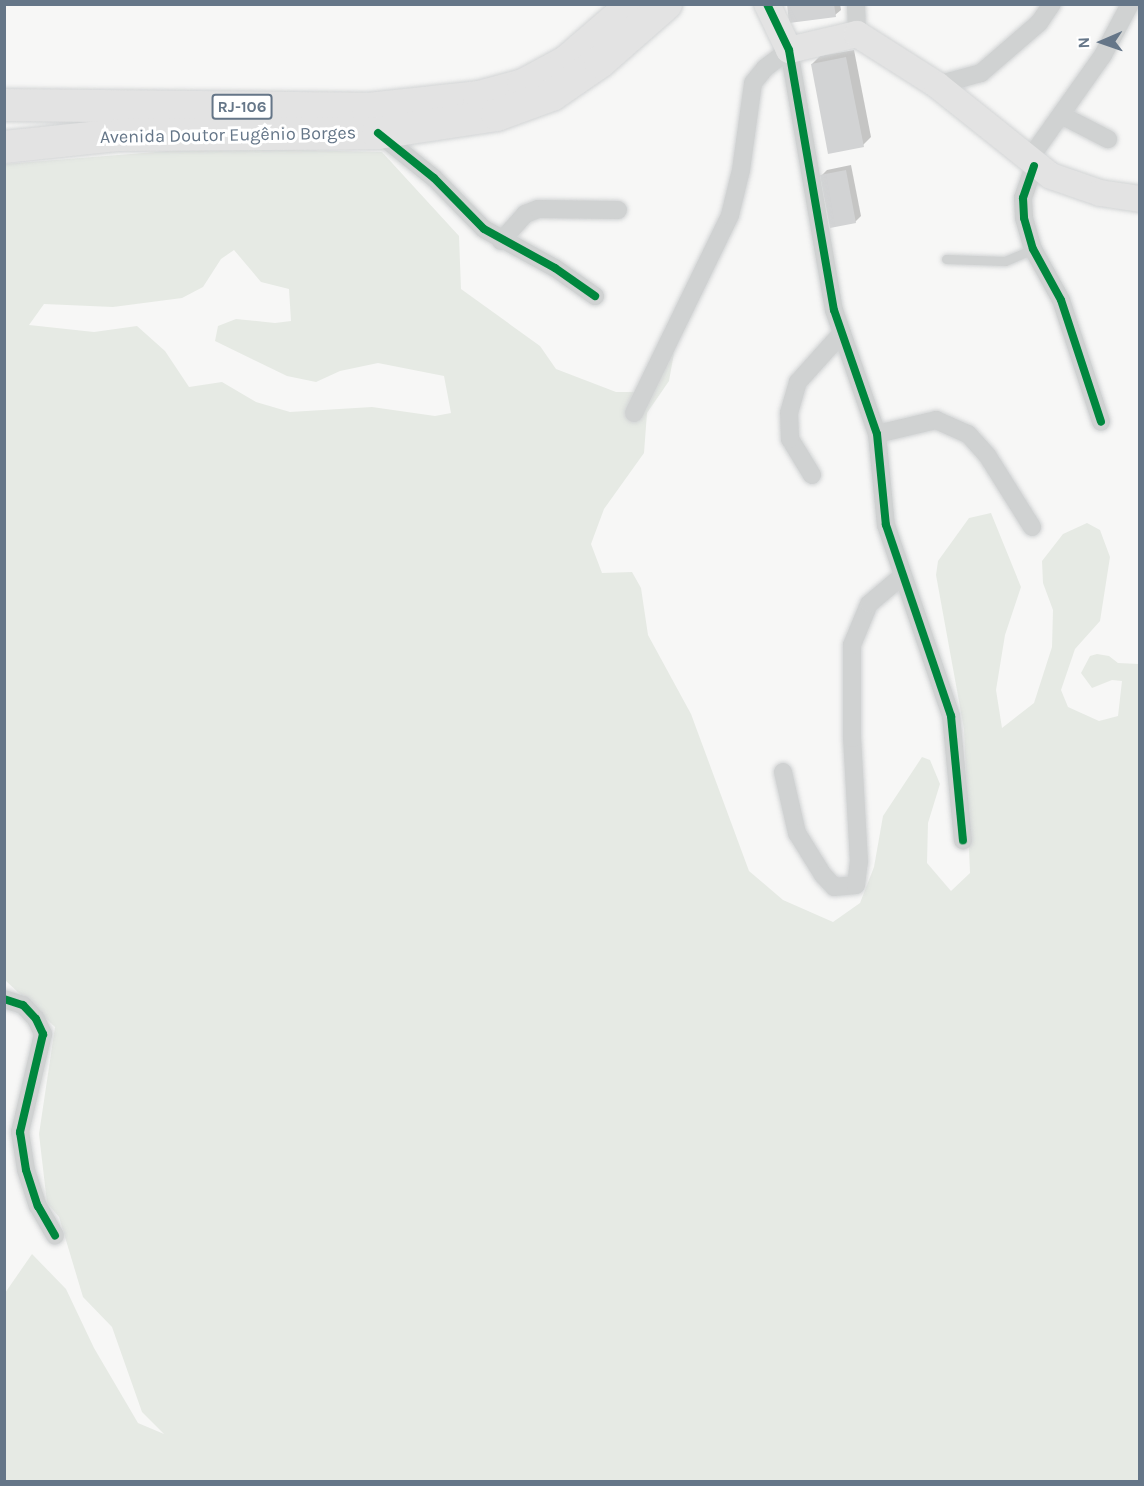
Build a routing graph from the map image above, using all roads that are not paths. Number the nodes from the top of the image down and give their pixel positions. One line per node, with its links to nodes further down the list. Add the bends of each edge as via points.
1 (633, 4): 10 (highway, Avenida Doutor Eugênio Borges / RJ-106, via 566,62 523,85 447,102 368,110)
2 (666, 4): 12 (highway, Avenida Doutor Eugênio Borges / RJ-106, via 600,62 552,95 497,116)
3 (767, 4): 8 (street)
4 (856, 4): 7 (street)
5 (1052, 4): 9 (street, via 1039,23 981,74)
6 (1130, 4): 11 (street, via 1103,55)
7 (857, 34): 8 (street); 9 (street)
8 (789, 50): 22 (street, via 834,310); 23 (street, via 753,83 741,170 730,215)
9 (937, 85): 15 (street)
10 (4, 105)
11 (1061, 115): 13 (street); 15 (street)
12 (378, 134): 14 (highway, Avenida Doutor Eugênio Borges / RJ-106, via 119,135); 18 (street, via 434,178)
13 (1108, 139)
14 (4, 147)
15 (1031, 164): 16 (street, via 1073,185); 19 (street, via 1023,198)
16 (1140, 199)
17 (618, 210): 18 (street, via 538,209 525,214)
18 (501, 241): 21 (street, via 555,268)
19 (1033, 249): 20 (lane, via 1005,261); 24 (street, via 1061,300)
20 (946, 259)
21 (595, 296)
22 (842, 333): 25 (street); 26 (street, via 798,382 789,412 790,439)
23 (634, 413)
24 (1101, 422)
25 (877, 434): 27 (street, via 936,420 968,434 987,455); 28 (street, via 886,525)
26 (813, 475)
27 (1032, 527)
28 (902, 576): 29 (street, via 869,604 852,645 859,862 856,885 834,887 823,875 797,833); 30 (street, via 951,716)
29 (783, 772)
30 (963, 840)
31 (4, 999): 32 (street, via 23,1005 43,1034 20,1132 26,1170 38,1206)
32 (55, 1236)

